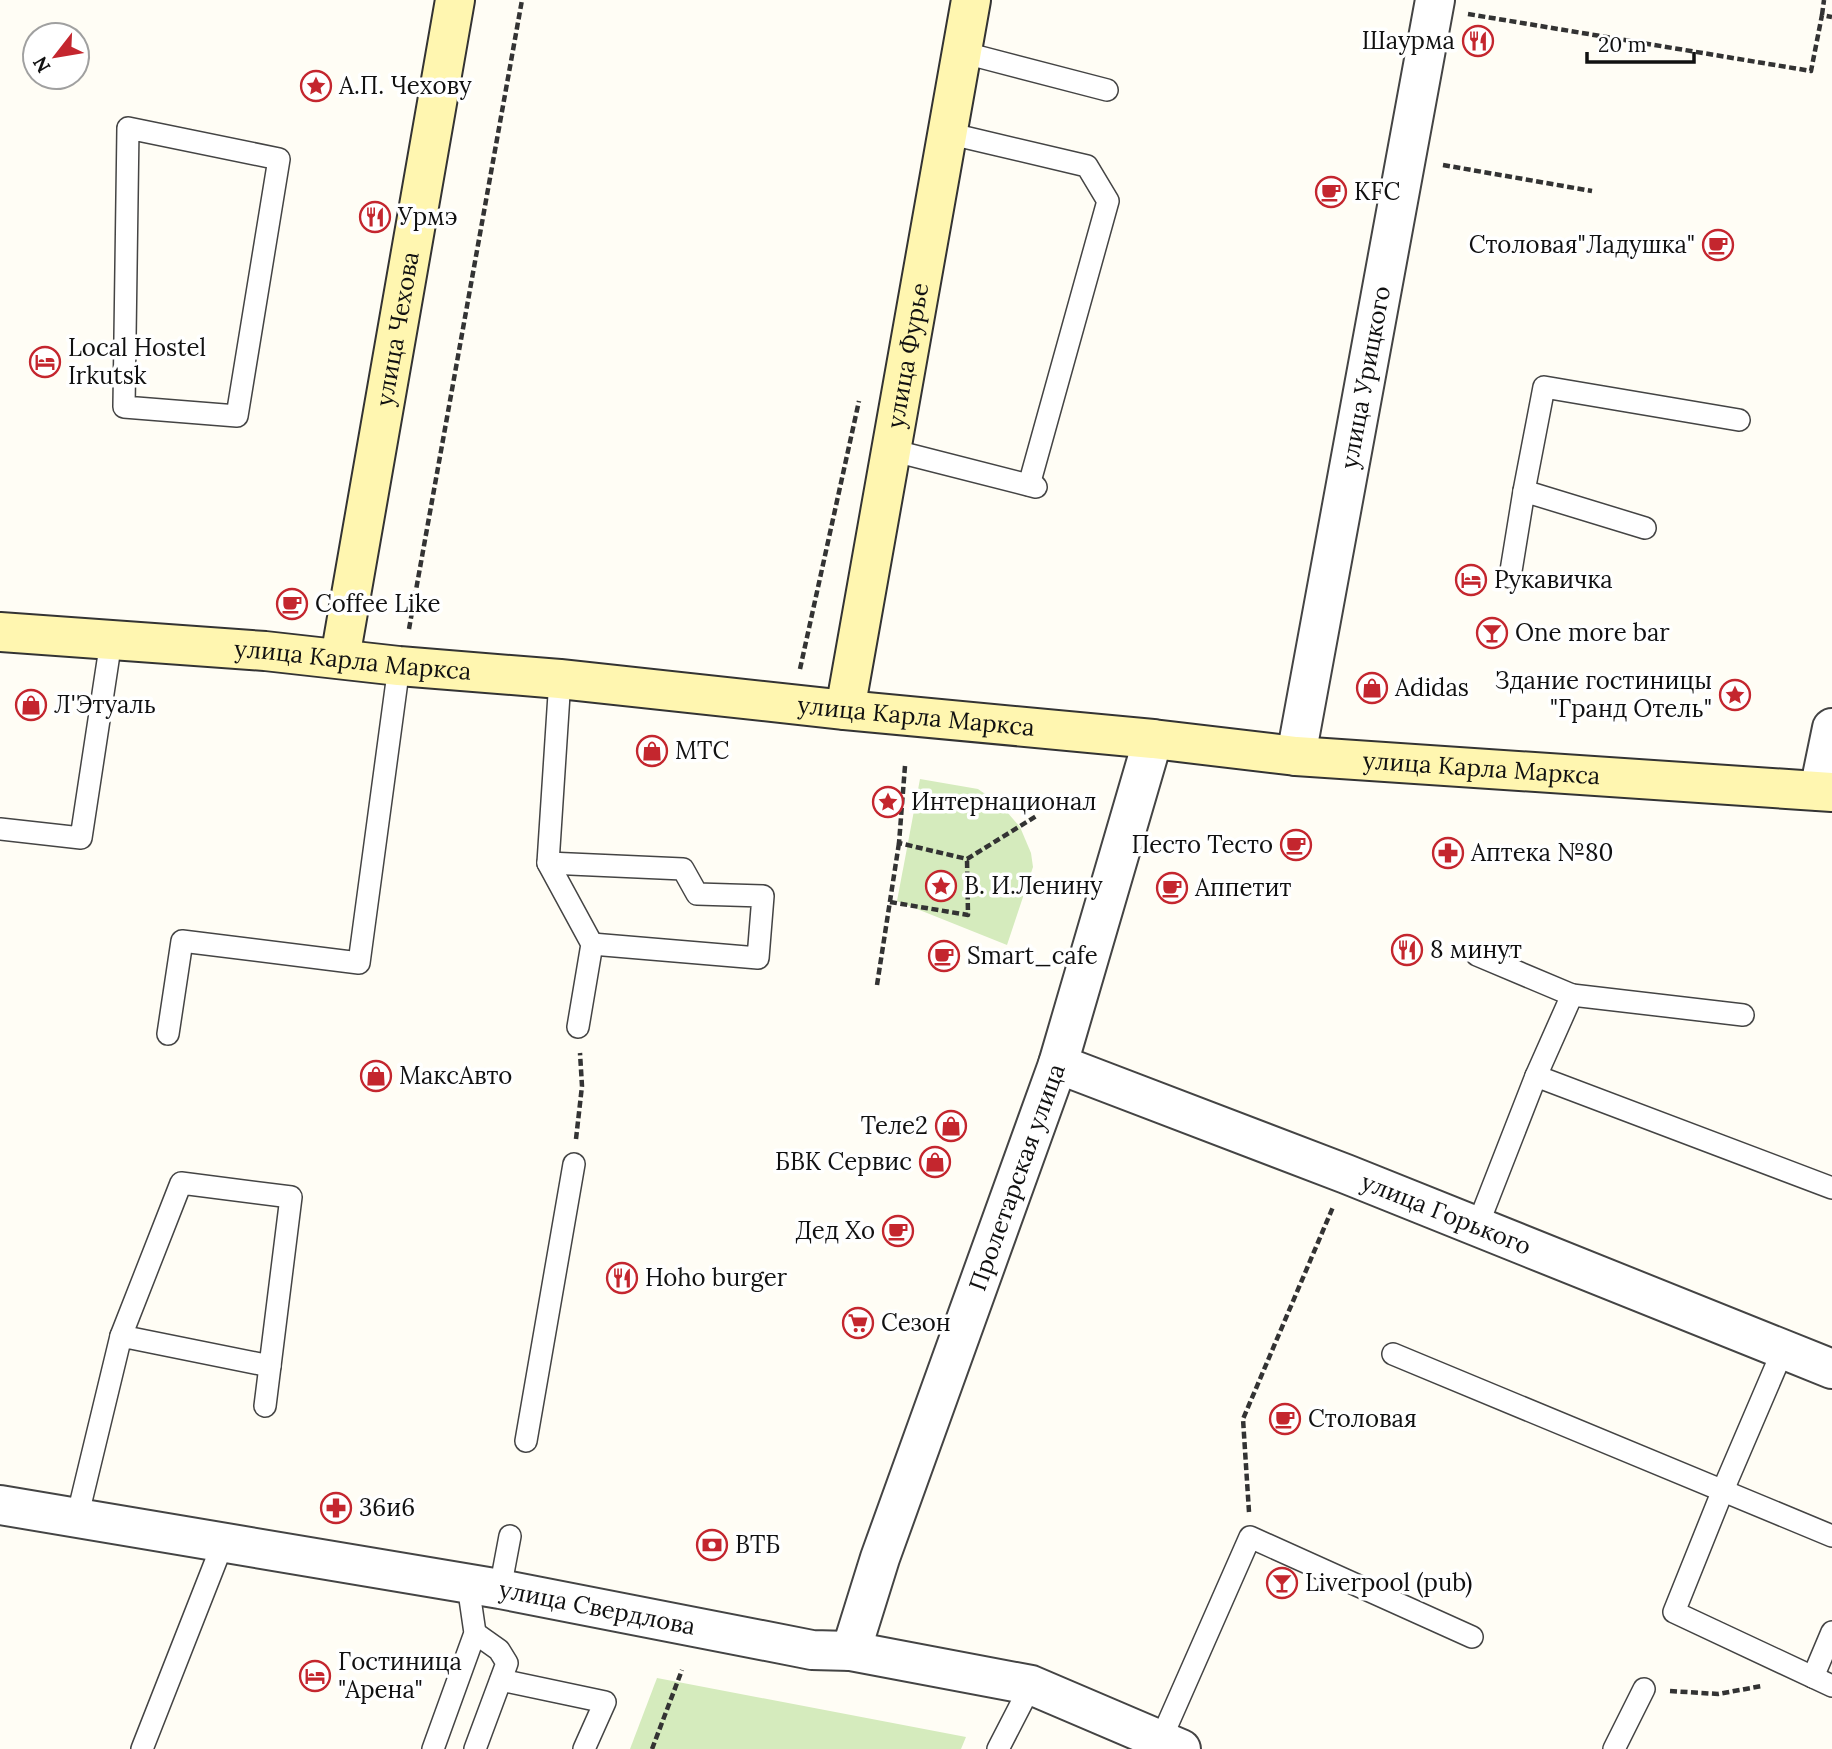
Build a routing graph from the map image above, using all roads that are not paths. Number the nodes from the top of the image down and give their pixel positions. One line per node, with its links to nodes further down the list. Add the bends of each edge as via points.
1 (454, 0): 15 (main road, улица Чехова)
2 (971, 0): 4 (main road, улица Фурье)
3 (1434, 4): 21 (street, улица Урицкого)
4 (961, 52): 5 (lane); 7 (main road, улица Фурье)
5 (1107, 90)
6 (128, 128): 6 (lane, via 124,407 236,416 279,159)
7 (947, 133): 9 (main road, улица Фурье); 9 (lane, via 1087,166 1108,201 1032,486)
8 (1739, 420): 10 (lane, via 1544,387)
9 (891, 450): 18 (main road, улица Фурье)
10 (1524, 491): 11 (lane); 12 (lane)
11 (1645, 528)
12 (1510, 577)
13 (0, 632): 14 (main road, улица Карла Маркса)
14 (111, 641): 15 (main road, улица Карла Маркса); 23 (lane, via 81,838)
15 (340, 658): 16 (main road, улица Карла Маркса)
16 (399, 666): 17 (main road, улица Карла Маркса); 30 (lane, via 359,963 182,941)
17 (560, 679): 18 (main road, улица Карла Маркса); 24 (lane)
18 (845, 710): 20 (main road, улица Карла Маркса)
19 (1832, 728): 22 (street)
20 (1153, 739): 21 (main road, улица Карла Маркса); 31 (street, Пролетарская улица)
21 (1296, 756): 22 (main road, улица Карла Маркса)
22 (1825, 792)
23 (0, 829)
24 (548, 863): 25 (lane); 25 (lane, via 683,869 697,894 763,896 758,958)
25 (592, 944): 29 (lane)
26 (1477, 955): 27 (lane)
27 (1572, 995): 28 (lane); 32 (lane)
28 (1743, 1016)
29 (578, 1027)
30 (168, 1034)
31 (1059, 1064): 35 (street, улица Горького); 53 (street, Пролетарская улица, via 880,1558)
32 (1536, 1076): 34 (lane); 35 (lane)
33 (574, 1164): 42 (lane)
34 (1832, 1188)
35 (1477, 1227): 37 (street, улица Горького)
36 (121, 1336): 39 (lane); 39 (lane, via 181,1183 291,1197); 45 (lane)
37 (1783, 1350): 40 (street, улица Горького); 43 (lane)
38 (1392, 1354): 43 (lane)
39 (270, 1366): 41 (lane)
40 (1832, 1369)
41 (265, 1406)
42 (526, 1441)
43 (1723, 1490): 47 (lane); 55 (lane, via 1674,1612)
44 (0, 1505): 45 (street, улица Свердлова)
45 (76, 1518): 48 (street, улица Свердлова)
46 (510, 1536): 49 (lane)
47 (1832, 1536)
48 (223, 1543): 49 (street, улица Свердлова); 59 (lane)
49 (484, 1587): 51 (lane); 53 (street, улица Свердлова, via 812,1650)
50 (1832, 1632): 55 (lane)
51 (475, 1633): 54 (lane, via 499,1650 507,1663); 60 (lane)
52 (1472, 1637): 58 (lane, via 1250,1537)
53 (851, 1651): 56 (street, улица Свердлова)
54 (501, 1680): 61 (lane); 62 (lane, via 605,1702)
55 (1822, 1682)
56 (1031, 1685): 58 (street, улица Свердлова); 63 (lane)
57 (1644, 1689): 64 (lane)
58 (1171, 1744)
59 (142, 1749)
60 (433, 1749)
61 (475, 1749)
62 (584, 1749)
63 (998, 1749)
64 (1614, 1749)

